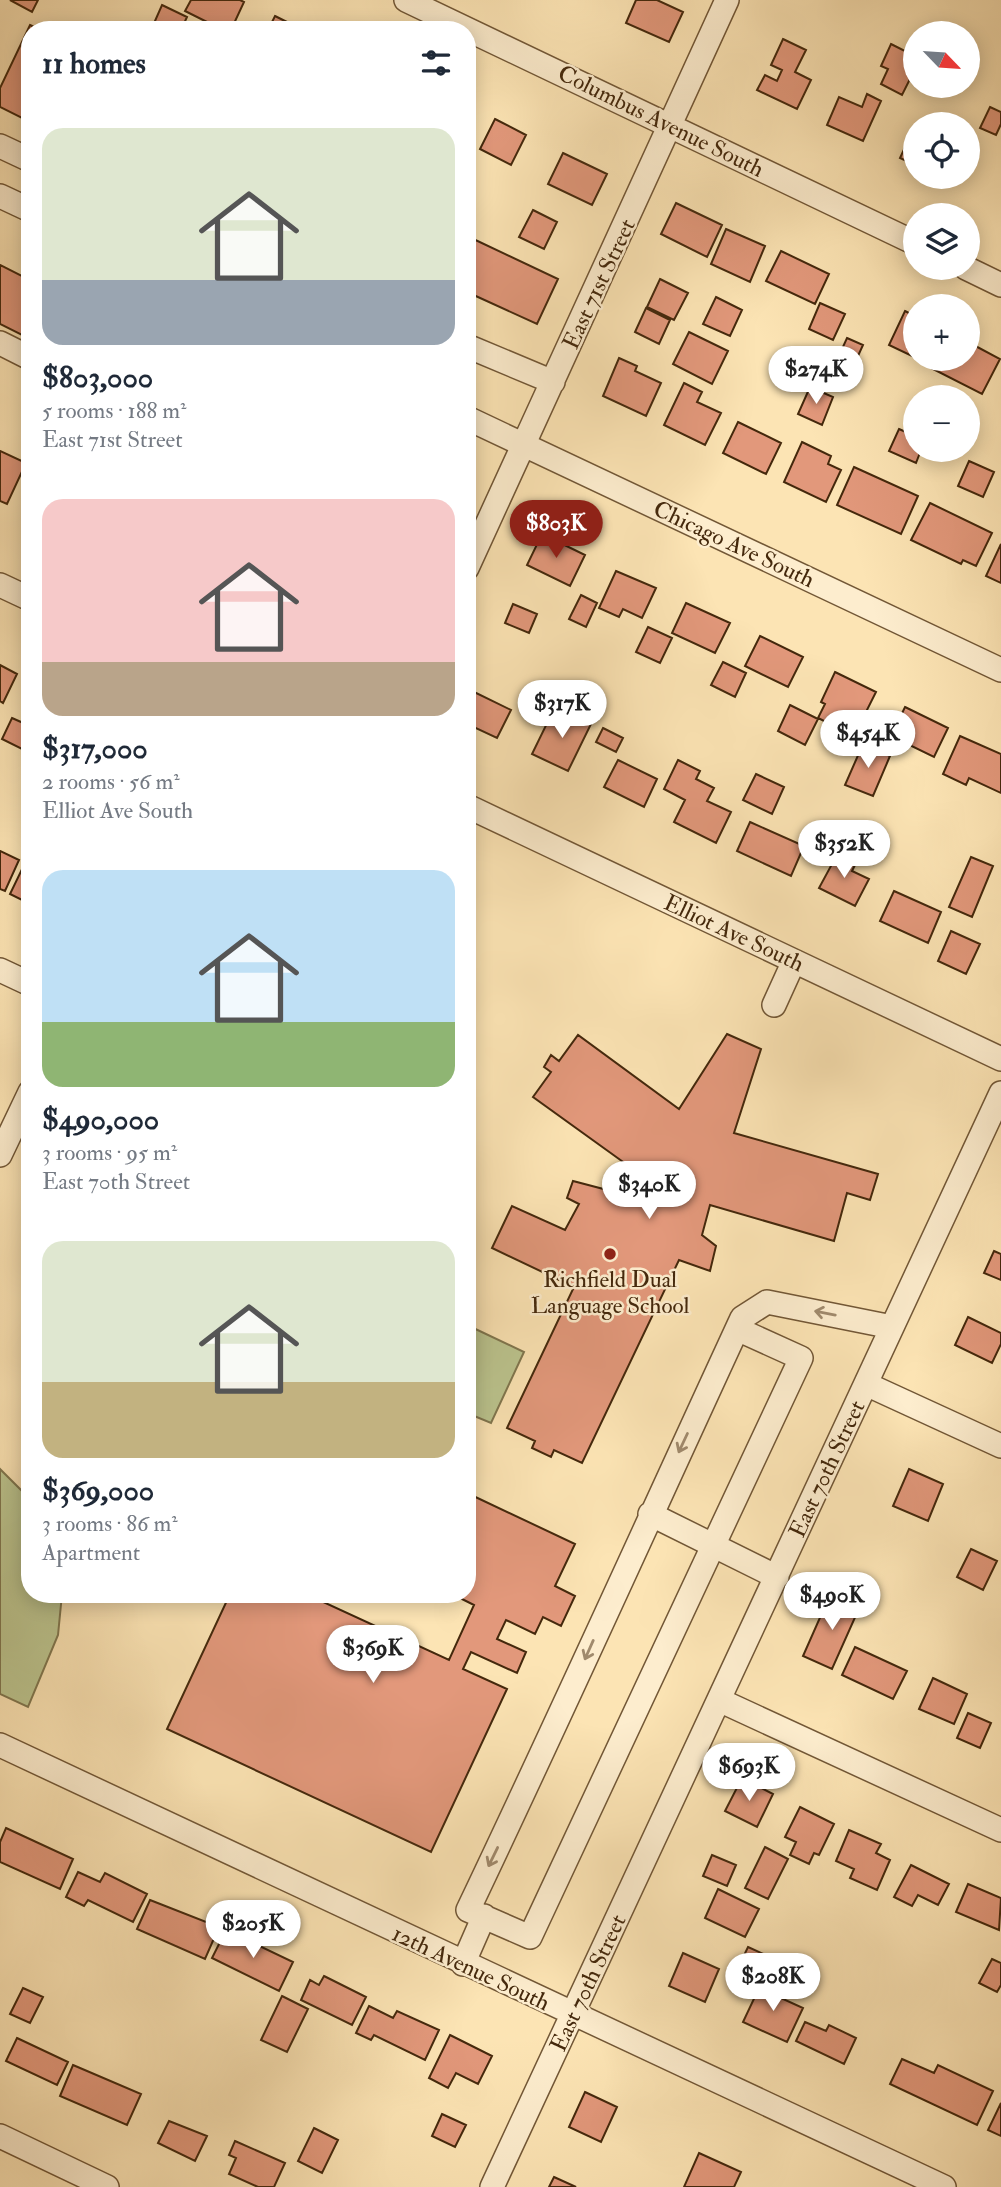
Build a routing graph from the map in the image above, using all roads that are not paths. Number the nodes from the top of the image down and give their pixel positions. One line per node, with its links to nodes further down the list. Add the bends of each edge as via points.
1 (406, 0): 3 (street, Columbus Avenue South)
2 (727, 0): 5 (street, East 71st Street)
3 (450, 21)
4 (476, 33): 5 (street, Columbus Avenue South)
5 (672, 126): 10 (street, Columbus Avenue South); 16 (street, East 71st Street)
6 (0, 146): 7 (street)
7 (21, 156)
8 (0, 196): 9 (street)
9 (21, 206)
10 (903, 237)
11 (980, 275): 12 (street)
12 (1001, 285)
13 (0, 344): 15 (street)
14 (476, 350): 16 (street)
15 (21, 354)
16 (553, 382): 18 (street, East 71st Street)
17 (476, 422): 18 (street, Chicago Ave South)
18 (525, 444): 19 (street, East 71st Street); 22 (street, Chicago Ave South)
19 (476, 549)
20 (0, 585): 21 (street)
21 (21, 595)
22 (1001, 670)
23 (476, 810): 24 (street, Elliot Ave South)
24 (794, 961): 27 (street); 28 (street, Elliot Ave South)
25 (0, 970): 26 (street)
26 (21, 980)
27 (774, 1005)
28 (1001, 1059)
29 (1001, 1093): 32 (street, East 70th Street)
30 (21, 1111): 31 (street)
31 (0, 1155)
32 (892, 1327): 33 (street, one-way to 33, via 767,1302 742,1318); 34 (street, East 70th Street)
33 (737, 1329): 36 (street, one-way to 36); 37 (street, via 801,1358)
34 (866, 1384): 35 (street); 38 (street, East 70th Street)
35 (1001, 1446)
36 (650, 1514): 37 (street); 42 (street, one-way to 42, via 468,1910)
37 (714, 1545): 38 (street); 42 (street, via 530,1937)
38 (777, 1577): 39 (street, East 70th Street)
39 (719, 1700): 41 (street); 44 (street, East 70th Street)
40 (0, 1745): 43 (street, 12th Avenue South)
41 (1001, 1830)
42 (484, 1916): 43 (street)
43 (463, 1964): 44 (street, 12th Avenue South)
44 (573, 2015): 47 (street, East 70th Street); 48 (street, 12th Avenue South)
45 (0, 2136): 46 (street)
46 (107, 2187)
47 (492, 2187)
48 (944, 2187)

